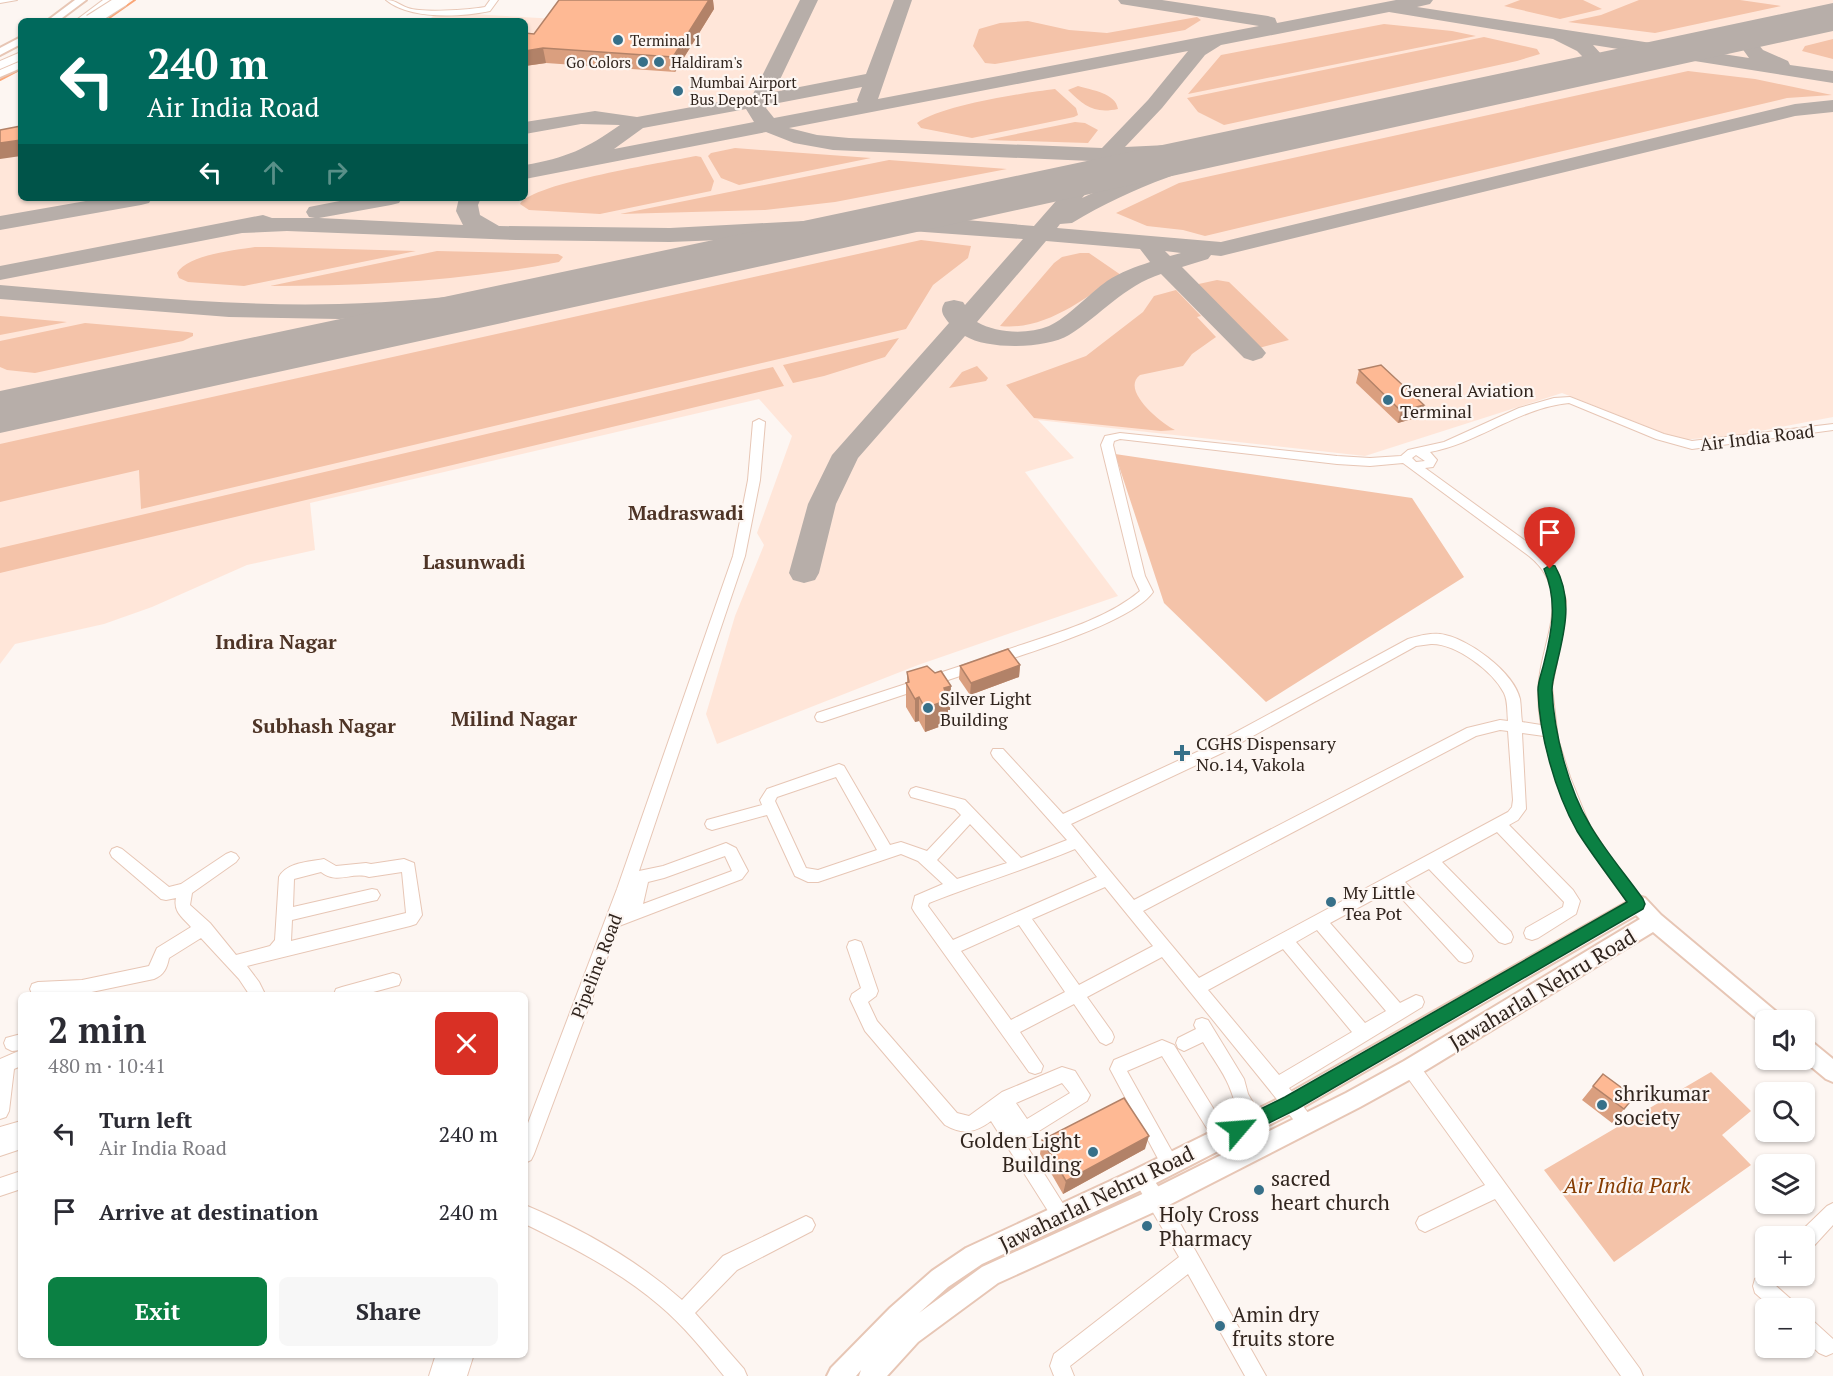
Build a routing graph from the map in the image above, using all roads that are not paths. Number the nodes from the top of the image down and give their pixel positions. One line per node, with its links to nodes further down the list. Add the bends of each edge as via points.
1 (13, 0): 8 (street)
2 (81, 0): 9 (main road)
3 (95, 0): 10 (highway)
4 (110, 0): 11 (highway)
5 (121, 0): 12 (highway, bridge)
6 (390, 0): 7 (street, via 406,10 466,13 487,9)
7 (494, 0)
8 (0, 1)
9 (56, 18)
10 (70, 18)
11 (84, 18)
12 (95, 18)
13 (18, 42): 15 (main road)
14 (18, 48): 16 (highway)
15 (0, 52)
16 (0, 57)
17 (18, 57): 19 (highway)
18 (18, 63): 20 (highway)
19 (0, 66)
20 (0, 72)
21 (759, 422): 46 (street, Pipeline Road, via 754,480 739,556)
22 (1833, 427): 23 (street, Air India Road, via 1692,445 1660,437 1570,400 1559,400 1535,406)
23 (1446, 445): 24 (street, Air India Road); 25 (street, Air India Road)
24 (1413, 459): 25 (street); 26 (street); 27 (street, via 1337,460 1120,436 1109,438 1107,445 1139,576 1147,592 1140,601 948,676)
25 (1430, 463): 26 (street)
26 (1449, 489): 29 (street, via 1531,552 1550,569 1557,583 1558,635 1545,687)
27 (822, 717)
28 (1514, 725): 29 (street); 34 (street, via 1512,694 1498,675 1454,643 1442,639 1413,642 1217,749); 36 (street, via 1519,809); 51 (street, via 1487,726 1472,732)
29 (1550, 731): 50 (street, via 1565,785 1583,827)
30 (998, 753): 34 (street)
31 (916, 793): 33 (street, via 950,800)
32 (771, 808): 35 (street); 39 (street, via 800,872 808,876); 39 (street, via 767,800 772,793 839,770)
33 (972, 814): 41 (street); 43 (street)
34 (1061, 822): 37 (street)
35 (712, 824)
36 (1499, 825): 42 (street); 59 (street, via 1572,901 1568,912)
37 (1077, 842): 43 (street); 44 (street)
38 (117, 853): 48 (street, via 166,894)
39 (887, 853): 41 (street, via 909,848)
40 (231, 858): 48 (street)
41 (927, 861): 47 (street)
42 (1431, 861): 45 (street); 60 (street)
43 (1019, 865): 47 (street)
44 (1108, 879): 51 (street); 54 (street)
45 (1395, 881): 55 (street); 66 (street)
46 (633, 883): 52 (street); 52 (street, via 726,849 740,871); 57 (street, Pipeline Road)
47 (955, 886): 64 (street, via 920,902)
48 (185, 890): 58 (street, via 182,907)
49 (372, 895): 53 (street)
50 (1638, 904): 56 (main road, Jawaharlal Nehru Road); 86 (main road, Jawaharlal Nehru Road)
51 (1132, 909): 63 (street)
52 (633, 914): 57 (street)
53 (286, 915): 65 (street, via 283,942); 65 (street, via 287,877 292,872 324,865 333,873 409,867 414,915 410,919)
54 (1022, 917): 64 (street); 73 (street)
55 (1319, 921): 61 (street); 76 (street)
56 (1654, 921): 75 (main road, Jawaharlal Nehru Road); 84 (main road, Jawaharlal Nehru Road)
57 (612, 922): 94 (street, Pipeline Road)
58 (204, 928): 67 (street); 70 (street, via 163,953 154,972 82,987)
59 (1532, 933)
60 (1505, 937)
61 (1285, 940): 69 (street); 78 (street)
62 (855, 947): 104 (street, via 870,991 858,999 871,1026 959,1125 971,1124 999,1105)
63 (1164, 948): 69 (street); 73 (street)
64 (949, 949): 77 (street)
65 (275, 952): 67 (street)
66 (1465, 956)
67 (235, 962): 71 (street)
68 (393, 980): 72 (street)
69 (1196, 988): 86 (street)
70 (38, 989)
71 (252, 992)
72 (349, 992)
73 (1076, 995): 77 (street); 79 (street)
74 (1416, 1002): 76 (street)
75 (1760, 1010)
76 (1398, 1012): 78 (street)
77 (1009, 1030): 83 (street)
78 (1364, 1034): 86 (street)
79 (1106, 1037)
80 (1184, 1043): 88 (street, via 1204,1029)
81 (18, 1048): 87 (street, via 6,1064)
82 (1815, 1057): 85 (main road)
83 (1035, 1066)
84 (1411, 1068): 89 (main road, Jawaharlal Nehru Road); 100 (street)
85 (1833, 1072)
86 (1284, 1094): 88 (main road, Jawaharlal Nehru Road); 89 (street)
87 (0, 1111)
88 (1255, 1121): 92 (main road, Jawaharlal Nehru Road)
89 (1307, 1123): 101 (main road, Jawaharlal Nehru Road)
90 (18, 1130): 91 (street)
91 (0, 1135)
92 (1222, 1137): 96 (main road, Jawaharlal Nehru Road); 96 (street, via 1168,1050 1162,1048 1120,1066 1120,1074)
93 (18, 1142): 95 (street)
94 (528, 1146)
95 (0, 1147)
96 (1170, 1164): 97 (main road, Jawaharlal Nehru Road)
97 (1142, 1178): 101 (street); 104 (main road, Jawaharlal Nehru Road)
98 (18, 1181): 99 (street)
99 (0, 1187)
100 (1497, 1188): 105 (street); 123 (street)
101 (1157, 1199): 108 (street); 120 (main road, Jawaharlal Nehru Road, via 990,1275 910,1334)
102 (1833, 1212): 107 (street)
103 (528, 1215): 111 (street, via 637,1277)
104 (1060, 1216): 119 (main road, Jawaharlal Nehru Road, via 974,1257 940,1279)
105 (1425, 1223)
106 (806, 1225): 111 (street, via 730,1263)
107 (1815, 1231)
108 (1191, 1260): 121 (street, via 1061,1361); 122 (street)
109 (1762, 1286): 110 (street)
110 (1775, 1298)
111 (682, 1313): 118 (street)
112 (1815, 1336): 113 (street)
113 (1826, 1346)
114 (445, 1358): 116 (street)
115 (463, 1358): 117 (street)
116 (439, 1376)
117 (457, 1376)
118 (737, 1376)
119 (839, 1376)
120 (871, 1376)
121 (1064, 1376)
122 (1256, 1376)
123 (1633, 1376)

